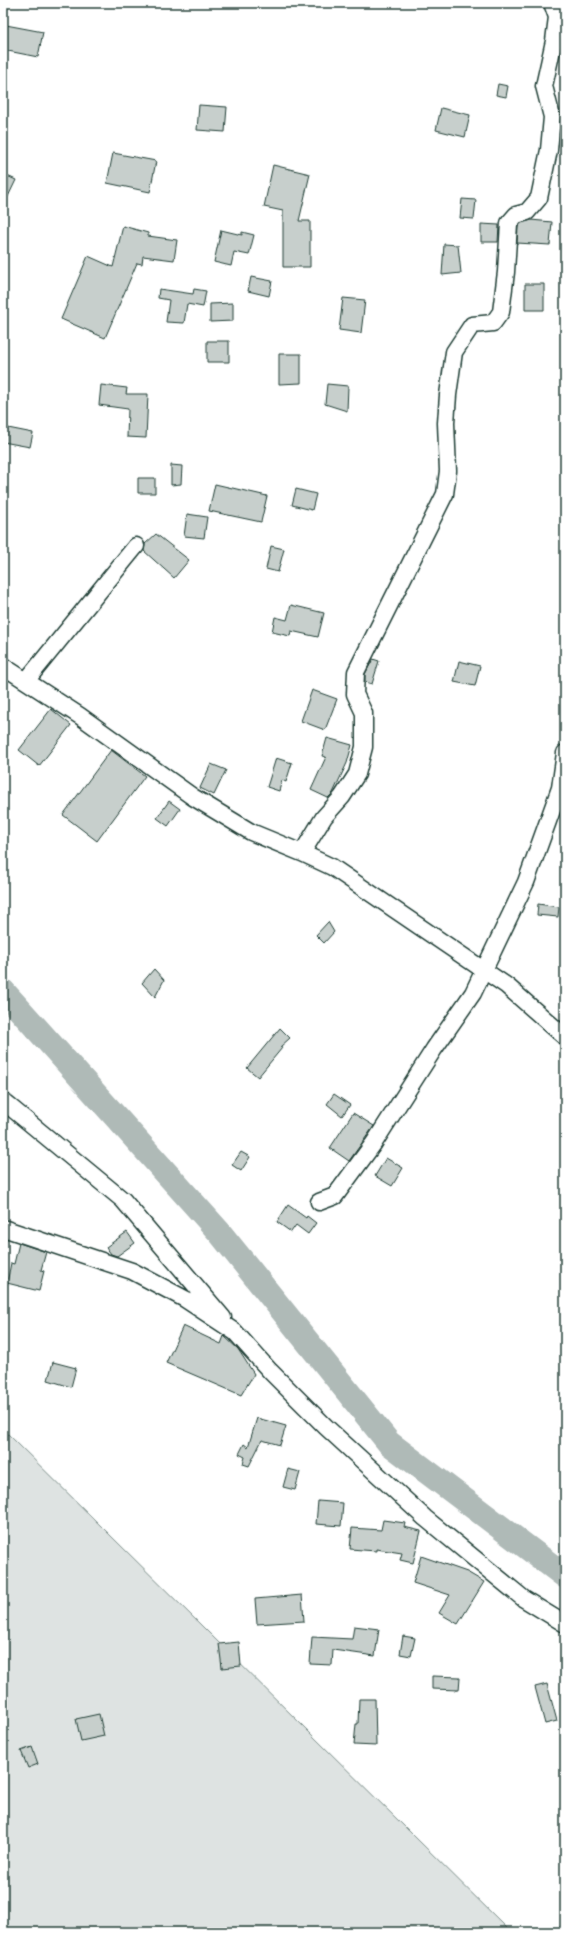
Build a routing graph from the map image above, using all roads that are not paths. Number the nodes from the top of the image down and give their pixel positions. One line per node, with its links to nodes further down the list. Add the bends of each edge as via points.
1 (552, 3): 6 (street, via 557,17 544,86 552,117 549,150 539,198 527,212 516,215 509,223 501,312 493,323 472,325 454,352 446,423 448,471 445,494 356,672 355,694 364,713 364,747 357,774 342,798 324,817)
2 (136, 546): 4 (street)
3 (3, 666): 4 (street)
4 (26, 681): 6 (street, via 80,716 193,797 251,832)
5 (565, 753): 7 (street, via 560,788 526,882)
6 (302, 853): 7 (street, via 332,868)
7 (485, 971): 8 (street, via 507,986); 10 (street, via 473,994 434,1049 374,1143 335,1196)
8 (565, 1037)
9 (3, 1101): 12 (street, via 123,1200)
10 (319, 1202)
11 (3, 1228): 12 (street, via 132,1271 185,1299)
12 (235, 1332): 13 (street, via 326,1427 425,1518 524,1599)
13 (565, 1624)

